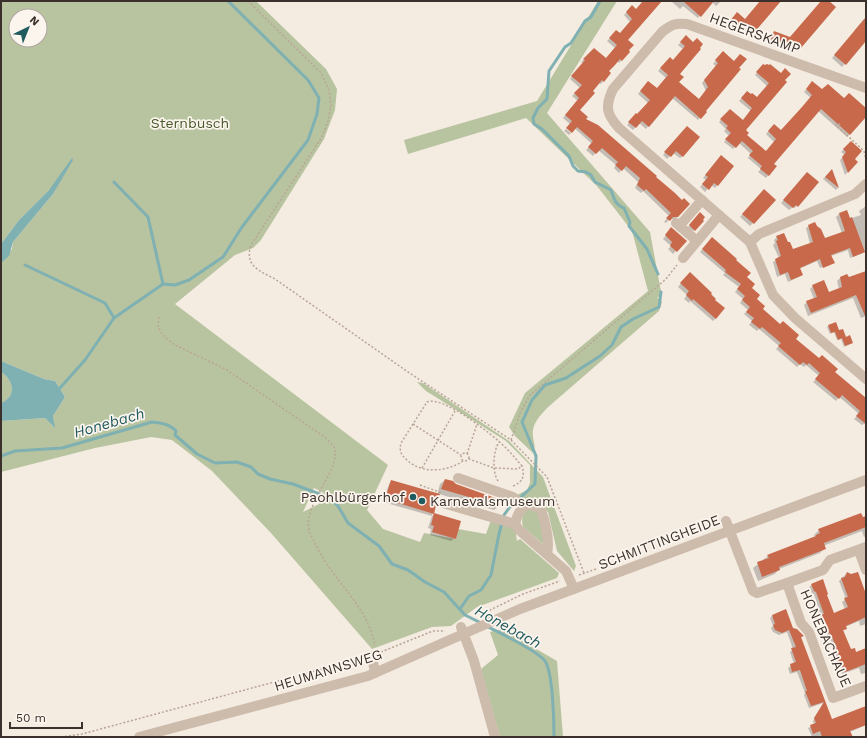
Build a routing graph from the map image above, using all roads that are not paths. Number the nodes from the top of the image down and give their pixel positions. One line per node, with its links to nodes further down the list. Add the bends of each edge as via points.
1 (866, 88): 3 (street, HEGERSKAMP, via 687,24 671,24 613,89 608,99 608,110 611,120 619,128)
2 (866, 184): 6 (street, via 855,194 759,234)
3 (702, 200): 4 (street, HEGERSKAMP); 5 (street, via 678,223)
4 (719, 215): 5 (street); 6 (street, HEGERSKAMP)
5 (697, 241): 7 (street)
6 (750, 242): 8 (street, HEGERSKAMP, via 774,295 795,318)
7 (683, 258)
8 (866, 379)
9 (458, 478): 11 (street)
10 (866, 480): 14 (street, SCHMITTINGHEIDE)
11 (519, 502): 13 (street); 16 (street, via 541,510 549,544)
12 (443, 503): 13 (street)
13 (513, 523): 16 (street)
14 (728, 526): 18 (street, HONEBACHAUE, via 753,591 757,593); 19 (street, SCHMITTINGHEIDE)
15 (862, 549): 17 (street, HONEBACHAUE); 18 (street, HONEBACHAUE, via 830,560 823,570)
16 (547, 554): 19 (street, via 566,571)
17 (866, 570)
18 (787, 583): 23 (street, HONEBACHAUE, via 801,623 809,632 833,698)
19 (574, 589): 20 (street, SCHMITTINGHEIDE, via 474,630)
20 (463, 631): 22 (street, HEUMANNSWEG); 25 (street, via 474,661)
21 (372, 656): 22 (street)
22 (375, 673): 24 (street, HEUMANNSWEG)
23 (866, 686)
24 (139, 737)
25 (494, 737)

